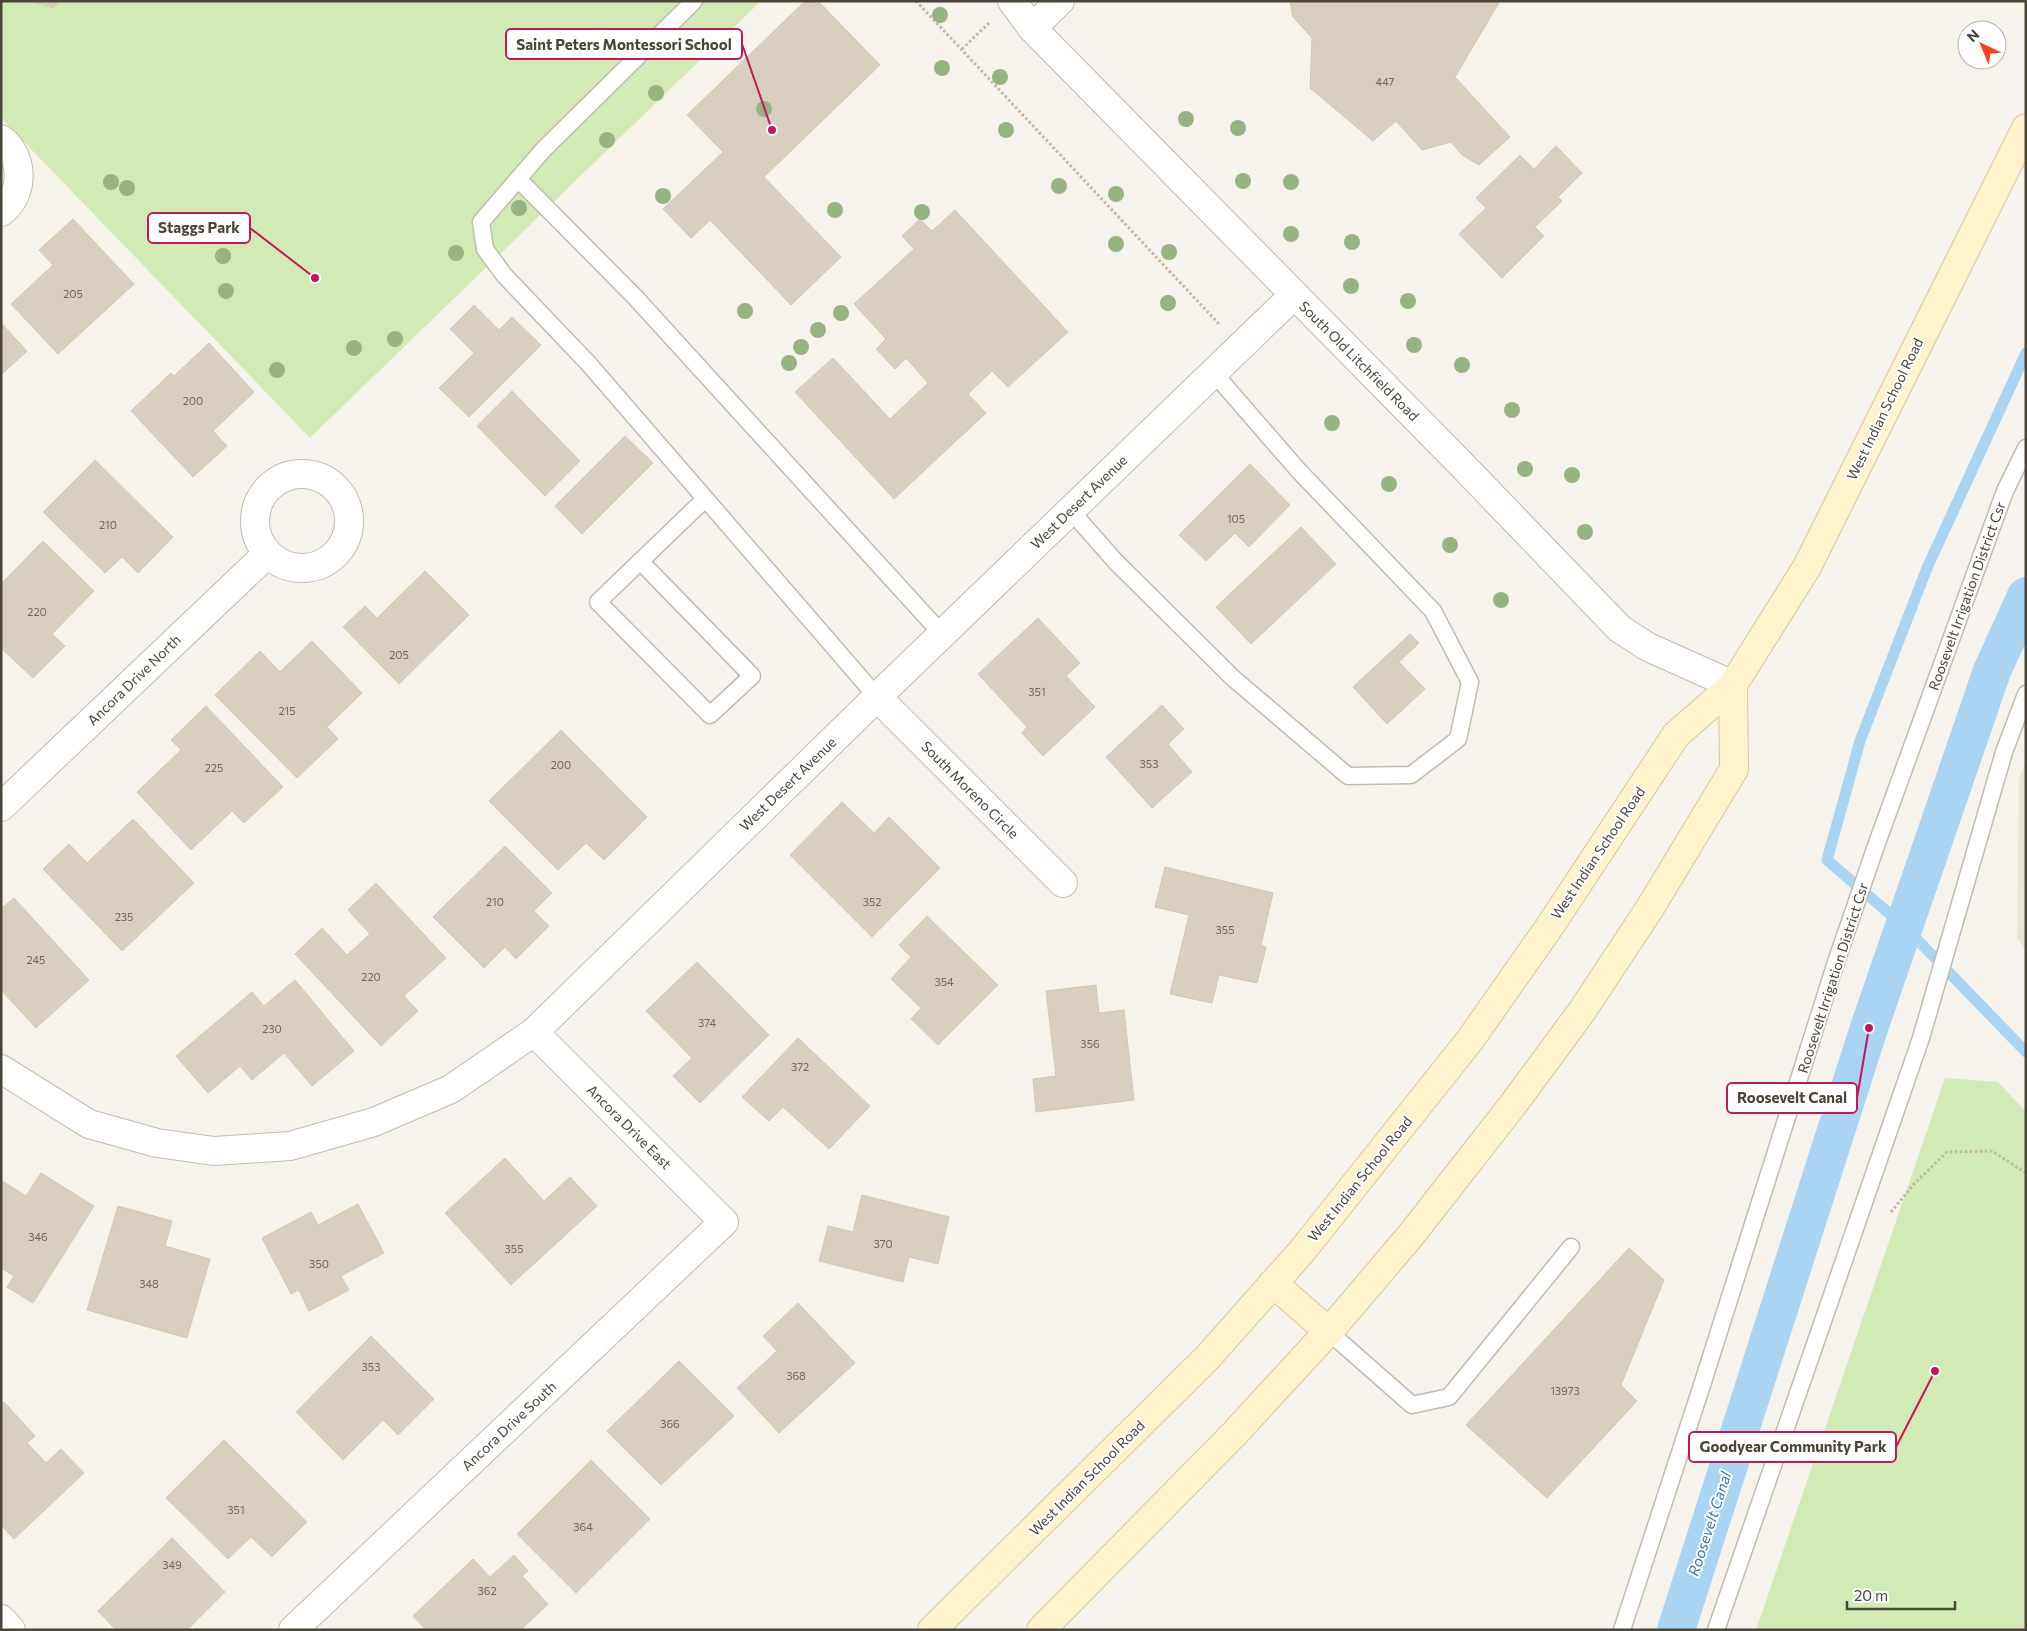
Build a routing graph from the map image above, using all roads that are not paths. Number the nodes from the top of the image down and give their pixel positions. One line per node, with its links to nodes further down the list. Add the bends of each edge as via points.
1 (694, 1): 7 (lane, via 544,149)
2 (1012, 1): 4 (street, South Old Litchfield Road)
3 (1060, 1): 4 (street)
4 (1032, 28): 9 (street, South Old Litchfield Road)
5 (2026, 128): 17 (main road, West Indian School Road, via 1807,567)
6 (1, 140): 8 (street, via 15,155 19,184 14,197)
7 (518, 179): 12 (lane, via 482,222 485,249 504,275 588,363); 16 (lane, via 635,297)
8 (1, 212)
9 (1294, 295): 10 (street, West Desert Avenue); 17 (street, South Old Litchfield Road, via 1620,630 1648,647)
10 (1213, 372): 13 (street, West Desert Avenue); 13 (lane, via 1298,470 1433,611 1470,682 1458,739 1411,775 1348,776 1232,678 1116,562)
11 (2026, 448): 33 (lane, Roosevelt Irrigation District Csr, via 2005,491 1837,959)
12 (705, 500): 15 (lane); 19 (lane)
13 (1070, 510): 16 (street, West Desert Avenue)
14 (267, 554): 20 (street, Ancora Drive North)
15 (640, 561): 15 (lane, via 598,602 710,715 752,676)
16 (942, 634): 19 (street, West Desert Avenue)
17 (1733, 685): 26 (main road, West Indian School Road, via 1676,736 1470,1040); 27 (main road, via 1734,769 1650,908 1582,1011 1515,1102)
18 (2026, 694): 34 (lane, via 2004,752 1921,1038)
19 (876, 697): 21 (street, South Moreno Circle); 22 (street, West Desert Avenue)
20 (1, 806)
21 (1063, 883)
22 (534, 1032): 23 (street, West Desert Avenue, via 451,1089 374,1122 290,1146 214,1151 157,1143 89,1124); 24 (street, Ancora Drive East)
23 (1, 1069)
24 (724, 1222): 30 (street, Ancora Drive South)
25 (1571, 1247): 27 (lane, via 1449,1396 1412,1405)
26 (1273, 1283): 27 (main road); 31 (main road, West Indian School Road, via 1207,1358)
27 (1329, 1332): 32 (main road, via 1235,1433)
28 (1, 1620): 29 (street)
29 (11, 1630)
30 (293, 1630)
31 (932, 1630)
32 (1041, 1630)
33 (1622, 1630)
34 (1716, 1630)

